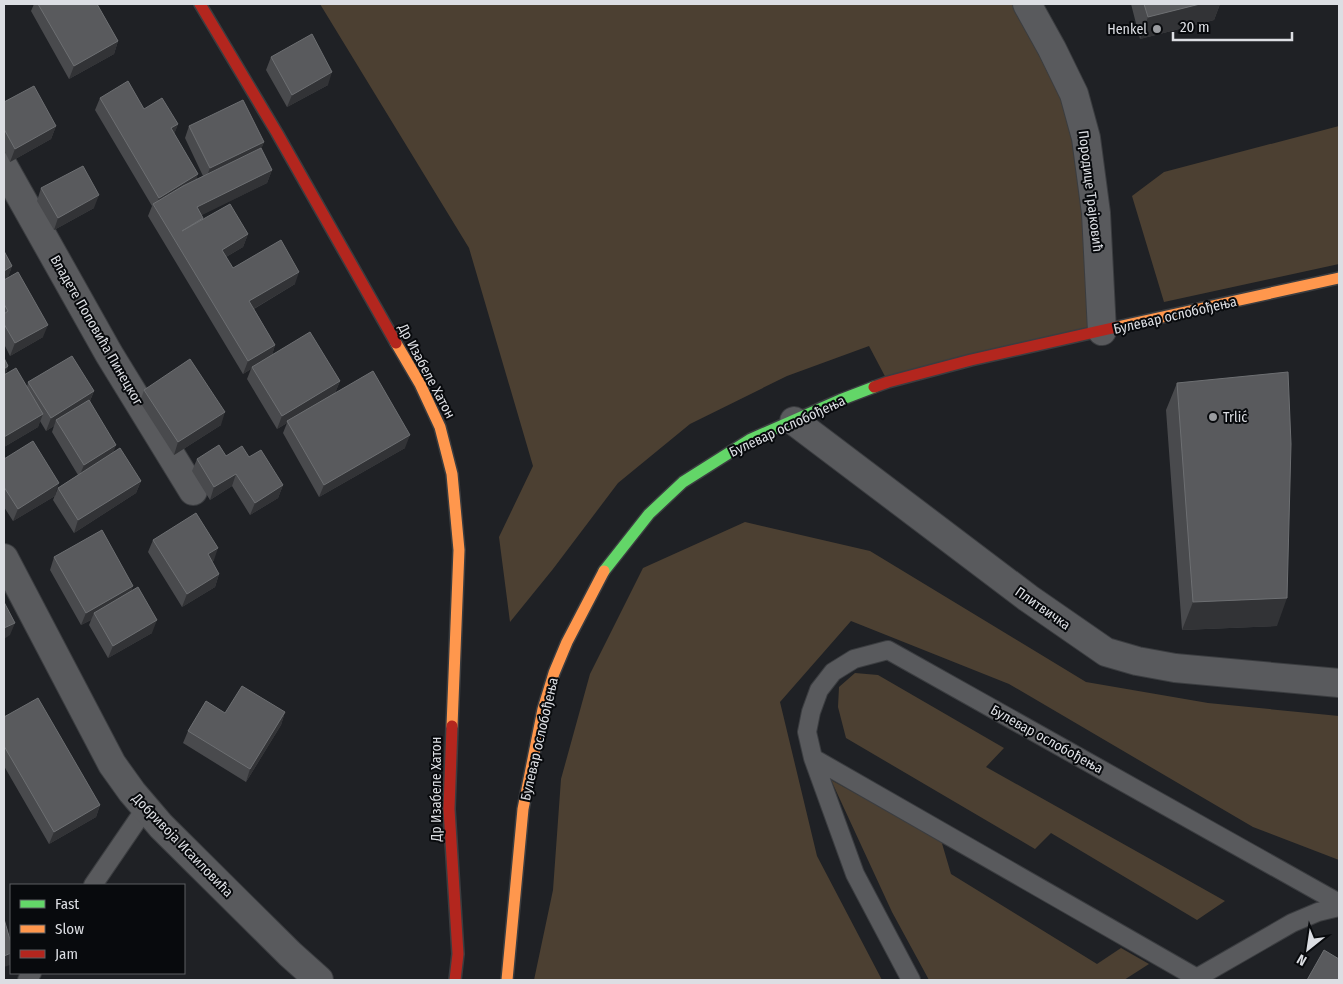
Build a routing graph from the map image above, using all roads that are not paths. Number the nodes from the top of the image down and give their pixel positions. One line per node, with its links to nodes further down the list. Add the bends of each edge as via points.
1 (200, 4): 17 (main road, Др Изабеле Хатон, via 420,384 440,428 452,474 459,550 449,808 458,954)
2 (1027, 4): 5 (street, Породице Трајковић, via 1074,94 1086,138 1096,213)
3 (4, 167): 7 (street, Владете Поповића Пинецког, via 109,354)
4 (1339, 278): 5 (main road, Булевар ослобођења)
5 (1102, 331): 6 (main road, Булевар ослобођења, via 888,382)
6 (794, 421): 9 (street, Плитвичка, via 1028,598 1106,652 1137,662 1175,668); 18 (main road, Булевар ослобођења, via 751,439 683,482 649,514 619,550 585,607 554,673 543,709 523,808)
7 (194, 491)
8 (4, 558): 11 (street, Добривоја Исаиловића, via 112,764)
9 (1339, 683)
10 (813, 758): 13 (lane, Булевар ослобођења, via 808,732 810,712 819,690 833,672 854,659 888,650); 15 (lane); 19 (lane, Булевар ослобођења, via 855,874)
11 (146, 809): 12 (lane); 16 (street, Добривоја Исаиловића)
12 (94, 884)
13 (1339, 903)
14 (1339, 907): 15 (lane, via 1292,923)
15 (1195, 979)
16 (319, 980)
17 (455, 980)
18 (507, 980)
19 (911, 980)

